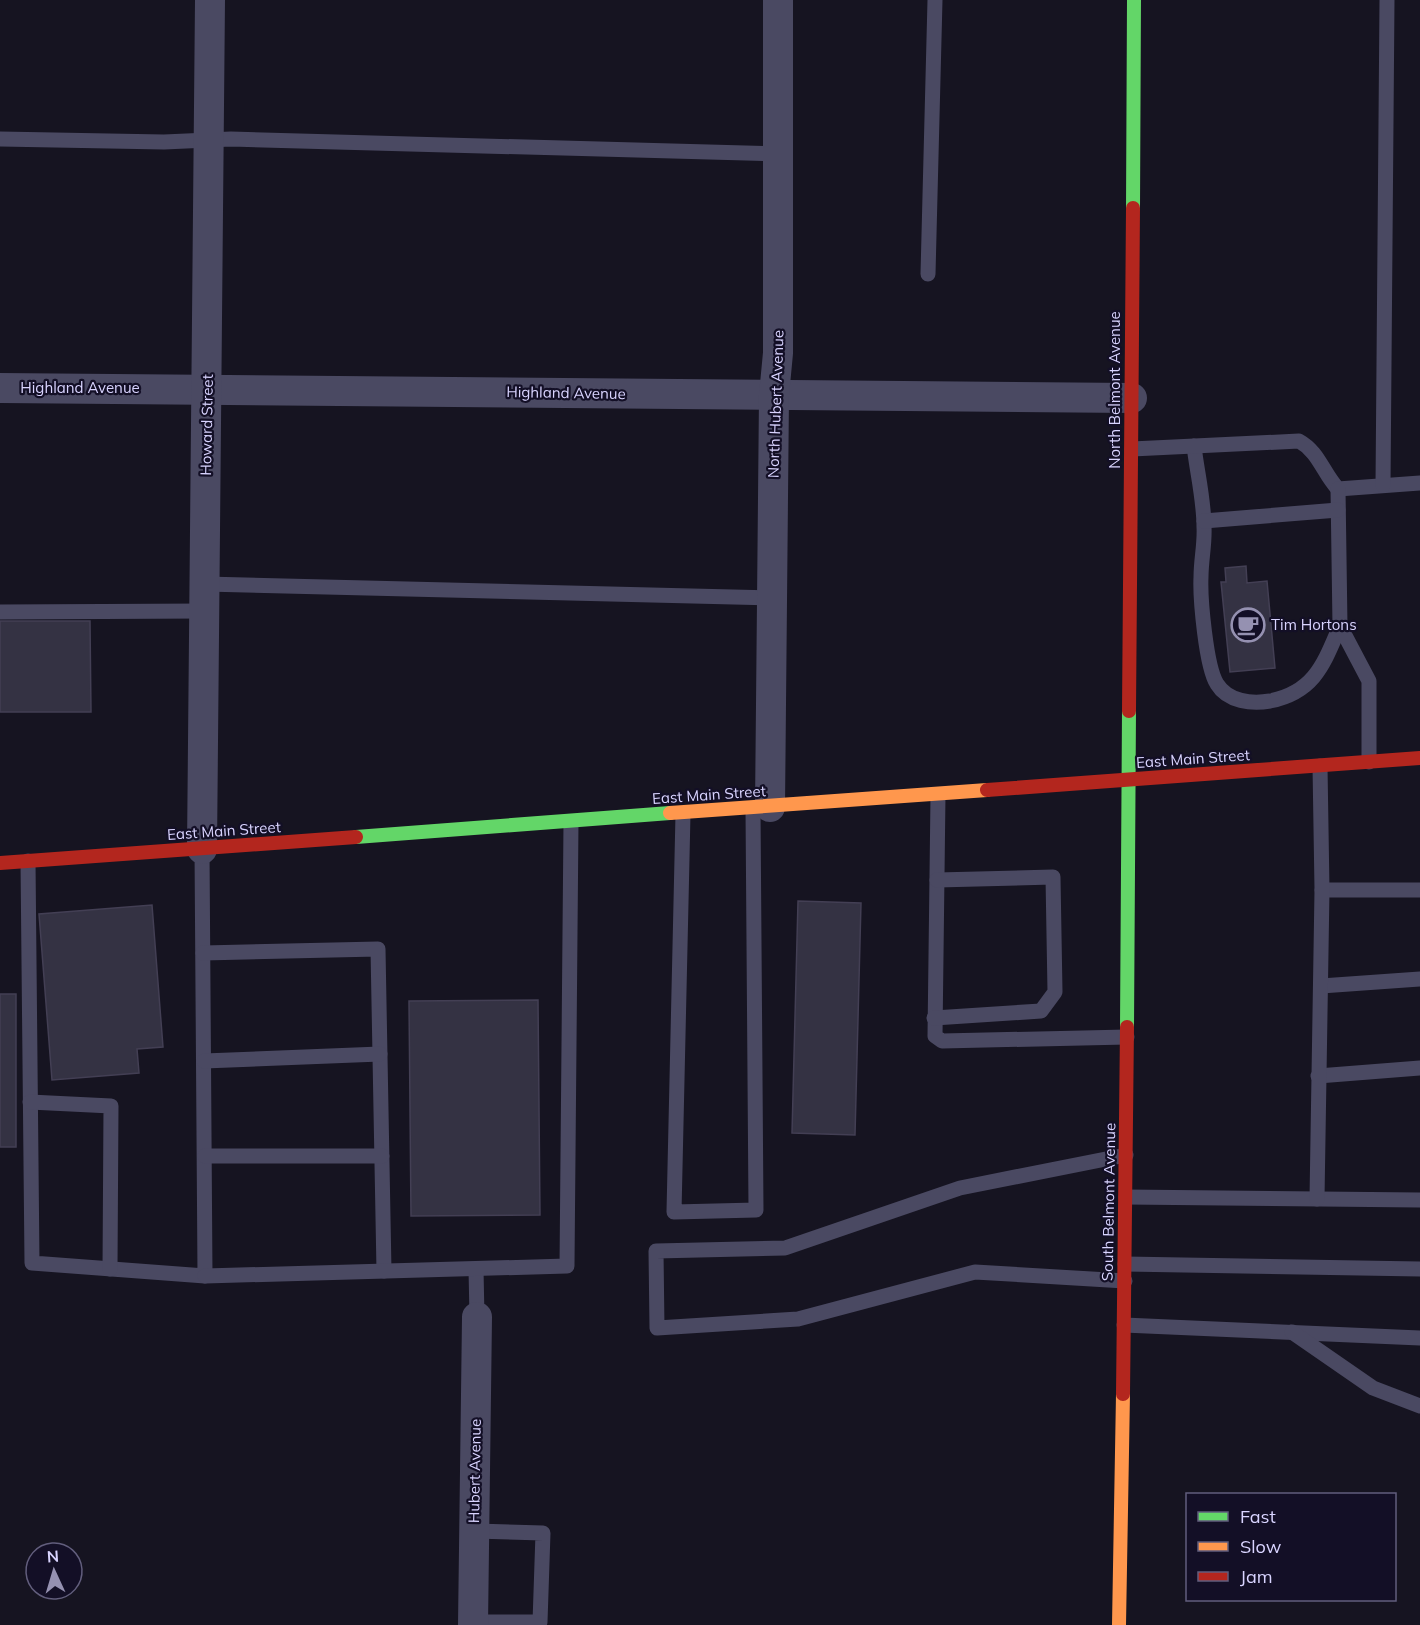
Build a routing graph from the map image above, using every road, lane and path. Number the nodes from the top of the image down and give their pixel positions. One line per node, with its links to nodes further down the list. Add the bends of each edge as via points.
1 (210, 0): 7 (street, Howard Street)
2 (778, 0): 8 (street, North Hubert Avenue)
3 (935, 0): 9 (lane)
4 (1134, 0): 13 (main road, North Belmont Avenue)
5 (1388, 0): 17 (lane)
6 (0, 139): 7 (lane)
7 (209, 140): 8 (lane); 11 (street, Howard Street)
8 (778, 154): 12 (street, North Hubert Avenue, via 778,353)
9 (928, 274)
10 (0, 388): 11 (street, Highland Avenue)
11 (207, 389): 12 (street, Highland Avenue); 21 (street, Howard Street)
12 (774, 395): 13 (street, Highland Avenue); 22 (street, North Hubert Avenue)
13 (1132, 398): 15 (main road, North Belmont Avenue)
14 (1194, 446): 15 (lane); 18 (lane, via 1299,441 1310,447 1325,476); 20 (lane)
15 (1132, 449): 28 (main road, North Belmont Avenue)
16 (1420, 483): 17 (lane)
17 (1383, 485): 18 (lane)
18 (1338, 489): 19 (lane)
19 (1338, 510): 20 (lane); 24 (lane)
20 (1204, 521): 24 (lane, via 1200,580 1209,661 1217,685 1229,697 1255,703 1298,691 1319,674)
21 (205, 598): 22 (lane); 23 (lane); 33 (street, Howard Street)
22 (772, 598): 30 (street, North Hubert Avenue)
23 (0, 612)
24 (1340, 626): 26 (lane, via 1369,681)
25 (1420, 758): 26 (main road, East Main Street)
26 (1369, 762): 27 (main road, East Main Street)
27 (1320, 766): 28 (main road, East Main Street); 37 (lane)
28 (1129, 780): 29 (main road, East Main Street); 43 (main road, South Belmont Avenue)
29 (938, 795): 30 (main road, East Main Street); 36 (lane)
30 (762, 808): 31 (main road, East Main Street); 31 (lane, via 756,1210 674,1212)
31 (683, 814): 32 (main road, East Main Street)
32 (571, 822): 33 (main road, East Main Street); 57 (lane, via 567,1266)
33 (202, 849): 34 (main road, East Main Street); 39 (lane)
34 (28, 861): 35 (main road, East Main Street); 48 (lane)
35 (0, 863)
36 (937, 880): 42 (lane); 42 (lane, via 1053,877 1055,992 1041,1011)
37 (1322, 890): 38 (lane); 41 (lane)
38 (1420, 890)
39 (203, 953): 44 (lane, via 378,949); 45 (lane)
40 (1420, 979): 41 (lane)
41 (1321, 986): 47 (lane)
42 (934, 1018): 43 (lane, via 935,1036 942,1041)
43 (1127, 1037): 49 (main road, South Belmont Avenue)
44 (380, 1054): 45 (lane); 51 (lane)
45 (204, 1060): 50 (lane)
46 (1420, 1068): 47 (lane)
47 (1318, 1076): 53 (lane)
48 (30, 1102): 56 (lane, via 32,1263); 56 (lane, via 111,1106)
49 (1126, 1155): 52 (main road, South Belmont Avenue); 61 (lane, via 960,1188 785,1248 656,1251 657,1328 798,1319 975,1272)
50 (205, 1156): 51 (lane); 60 (lane)
51 (382, 1156): 59 (lane)
52 (1126, 1197): 53 (lane); 55 (main road, South Belmont Avenue)
53 (1317, 1199): 54 (lane)
54 (1420, 1200)
55 (1125, 1264): 58 (lane); 61 (main road, South Belmont Avenue)
56 (110, 1269): 60 (lane)
57 (476, 1269): 59 (lane); 62 (lane)
58 (1420, 1269)
59 (384, 1271): 60 (lane)
60 (206, 1276)
61 (1125, 1281): 63 (main road, South Belmont Avenue)
62 (477, 1317): 67 (street, Hubert Avenue)
63 (1124, 1325): 64 (lane); 69 (main road, South Belmont Avenue)
64 (1292, 1332): 65 (lane); 66 (lane, via 1373,1388)
65 (1420, 1338)
66 (1420, 1406)
67 (475, 1531): 68 (street, Hubert Avenue); 68 (lane, via 543,1533 540,1622)
68 (473, 1624)
69 (1119, 1625)

